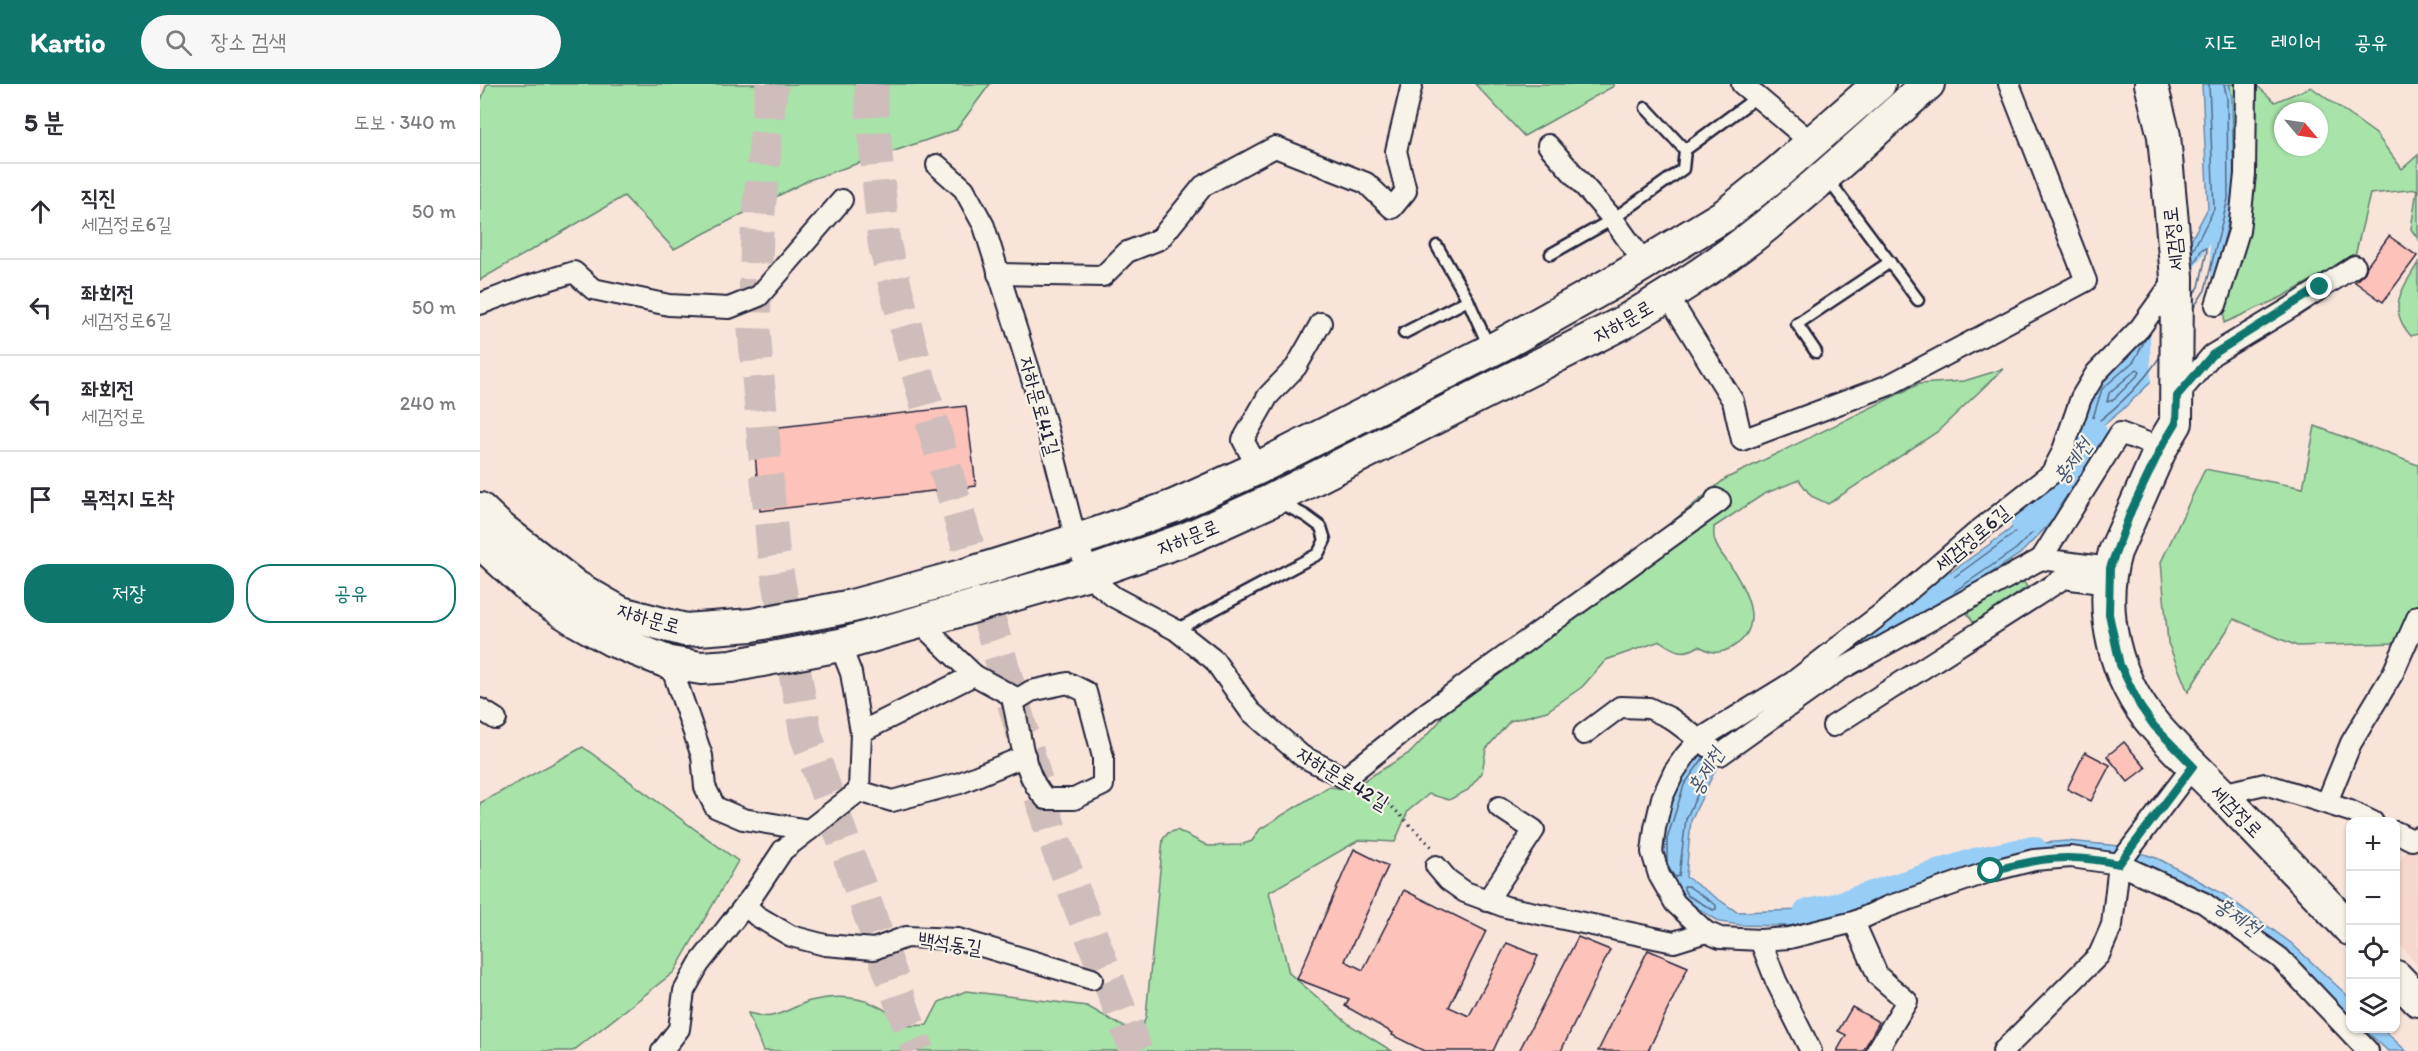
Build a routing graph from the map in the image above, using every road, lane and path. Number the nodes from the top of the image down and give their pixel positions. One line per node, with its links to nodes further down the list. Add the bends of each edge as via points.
1 (1412, 84): 22 (street, via 1396,151 1406,190 1392,208 1366,183 1275,147 1203,186 1160,239 1127,252 1103,276)
2 (1742, 84): 8 (street)
3 (1879, 84): 10 (main road, 자하문로)
4 (1928, 84): 14 (main road, 자하문로)
5 (2009, 84): 24 (street, 자하문로, via 2086,281 1889,385 1742,440 1733,401)
6 (2151, 84): 23 (main road, 세검정로, via 2164,136)
7 (2246, 84): 28 (street, via 2245,174 2239,231)
8 (1757, 97): 10 (street); 12 (lane)
9 (1646, 108): 12 (lane)
10 (1812, 143): 20 (main road, 자하문로, via 1725,215)
11 (1548, 146): 16 (street)
12 (1685, 150): 16 (lane, via 1683,169)
13 (937, 165): 22 (street, 자하문로41길, via 964,189 984,226)
14 (1825, 176): 19 (lane); 24 (main road, 자하문로, via 1737,249)
15 (842, 200): 27 (street, via 759,296 729,308 669,305 593,289 574,272)
16 (1613, 219): 18 (lane); 20 (street)
17 (1437, 246): 25 (lane)
18 (1551, 254)
19 (1890, 262): 26 (lane); 32 (lane, via 1797,324)
20 (1645, 264): 31 (main road, 자하문로)
21 (2355, 266): 33 (street, via 2212,355)
22 (998, 274): 39 (street, 자하문로41길, via 1046,424)
23 (2177, 284): 33 (main road, 세검정로); 54 (street, 세검정로6길, via 2096,373 2081,398 2051,474 1793,682)
24 (1668, 296): 37 (main road, 자하문로, via 1569,351)
25 (1468, 300): 30 (lane); 31 (lane)
26 (1918, 300)
27 (480, 304)
28 (2216, 305)
29 (1321, 323): 35 (street, via 1296,367 1268,396 1243,440)
30 (1404, 333)
31 (1490, 351): 35 (main road, 자하문로)
32 (1816, 352)
33 (2178, 385): 34 (main road, 세검정로, via 2176,423)
34 (2161, 448): 41 (street, via 2120,433); 43 (main road, 세검정로, via 2122,531)
35 (1258, 468): 39 (main road, 자하문로, via 1174,506)
36 (1716, 499): 57 (street, via 1720,501 1429,711)
37 (1274, 500): 42 (main road, 자하문로, via 1186,539); 46 (lane, via 1321,527 1325,540 1318,554)
38 (480, 509): 39 (main road, 자하문로, via 576,587 621,613 685,630 752,626 852,606)
39 (1076, 540): 42 (street, 자하문로41길)
40 (480, 542): 48 (main road, 자하문로, via 539,596 576,620 612,640)
41 (2041, 560): 43 (street); 54 (street, via 1838,671 1720,754)
42 (1089, 573): 45 (main road, 자하문로); 46 (street, 자하문로42길, via 1114,597)
43 (2109, 576): 51 (street, via 2064,578); 56 (main road, 세검정로, via 2114,645 2128,684 2154,726)
44 (2418, 616): 60 (street, via 2393,673 2351,743)
45 (919, 622): 47 (main road, 자하문로); 49 (street)
46 (1176, 630): 57 (street, 자하문로42길, via 1214,660 1250,711 1302,756)
47 (840, 645): 48 (main road, 자하문로, via 731,666 701,669); 52 (street, via 851,673)
48 (670, 663): 63 (street, 자하문로, via 702,756 705,787 715,807 743,819)
49 (974, 675): 50 (street); 52 (street)
50 (1018, 699): 55 (street, via 1013,702); 55 (street, via 1068,683 1086,692 1103,757 1103,785 1074,799 1046,799 1036,788)
51 (1833, 726)
52 (861, 732): 58 (street)
53 (1584, 734): 54 (street, via 1620,707 1649,708)
54 (1700, 739): 72 (street, 세검정로6길, via 1674,772 1662,798 1652,852 1659,875 1675,903)
55 (1024, 756): 58 (street, via 960,783 892,801)
56 (2193, 766): 59 (main road, 세검정로); 66 (street)
57 (1345, 778): 67 (path, 자하문로42길, via 1394,808 1436,850)
58 (859, 791): 63 (street)
59 (2221, 794): 60 (street, via 2265,784); 71 (main road, 세검정로)
60 (2327, 802): 62 (street)
61 (1499, 807): 68 (street, via 1534,830)
62 (2362, 817)
63 (808, 830): 69 (street, via 783,850)
64 (2400, 834): 65 (street, via 2412,840)
65 (2418, 837)
66 (2119, 864): 70 (street, 세검정로6길, via 2071,856 2034,860 1991,871); 75 (street, via 2112,924 2099,955); 79 (street, 세검정로6길, via 2204,903 2280,958)
67 (1442, 873): 68 (street, via 1465,892)
68 (1487, 901): 72 (street, via 1674,942)
69 (745, 905): 74 (street, 백석동길, via 791,936 825,945 874,949 906,937 958,939); 76 (street, via 699,964 684,991 679,1029)
70 (1854, 922): 73 (street, 세검정로6길, via 1789,938); 78 (street, via 1878,976 1907,1000)
71 (2346, 925)
72 (1706, 932): 73 (street, 세검정로6길, via 1720,938)
73 (1760, 940): 77 (street)
74 (1092, 979)
75 (2014, 1047)
76 (662, 1051)
77 (1811, 1051)
78 (1877, 1051)
79 (2368, 1051)

